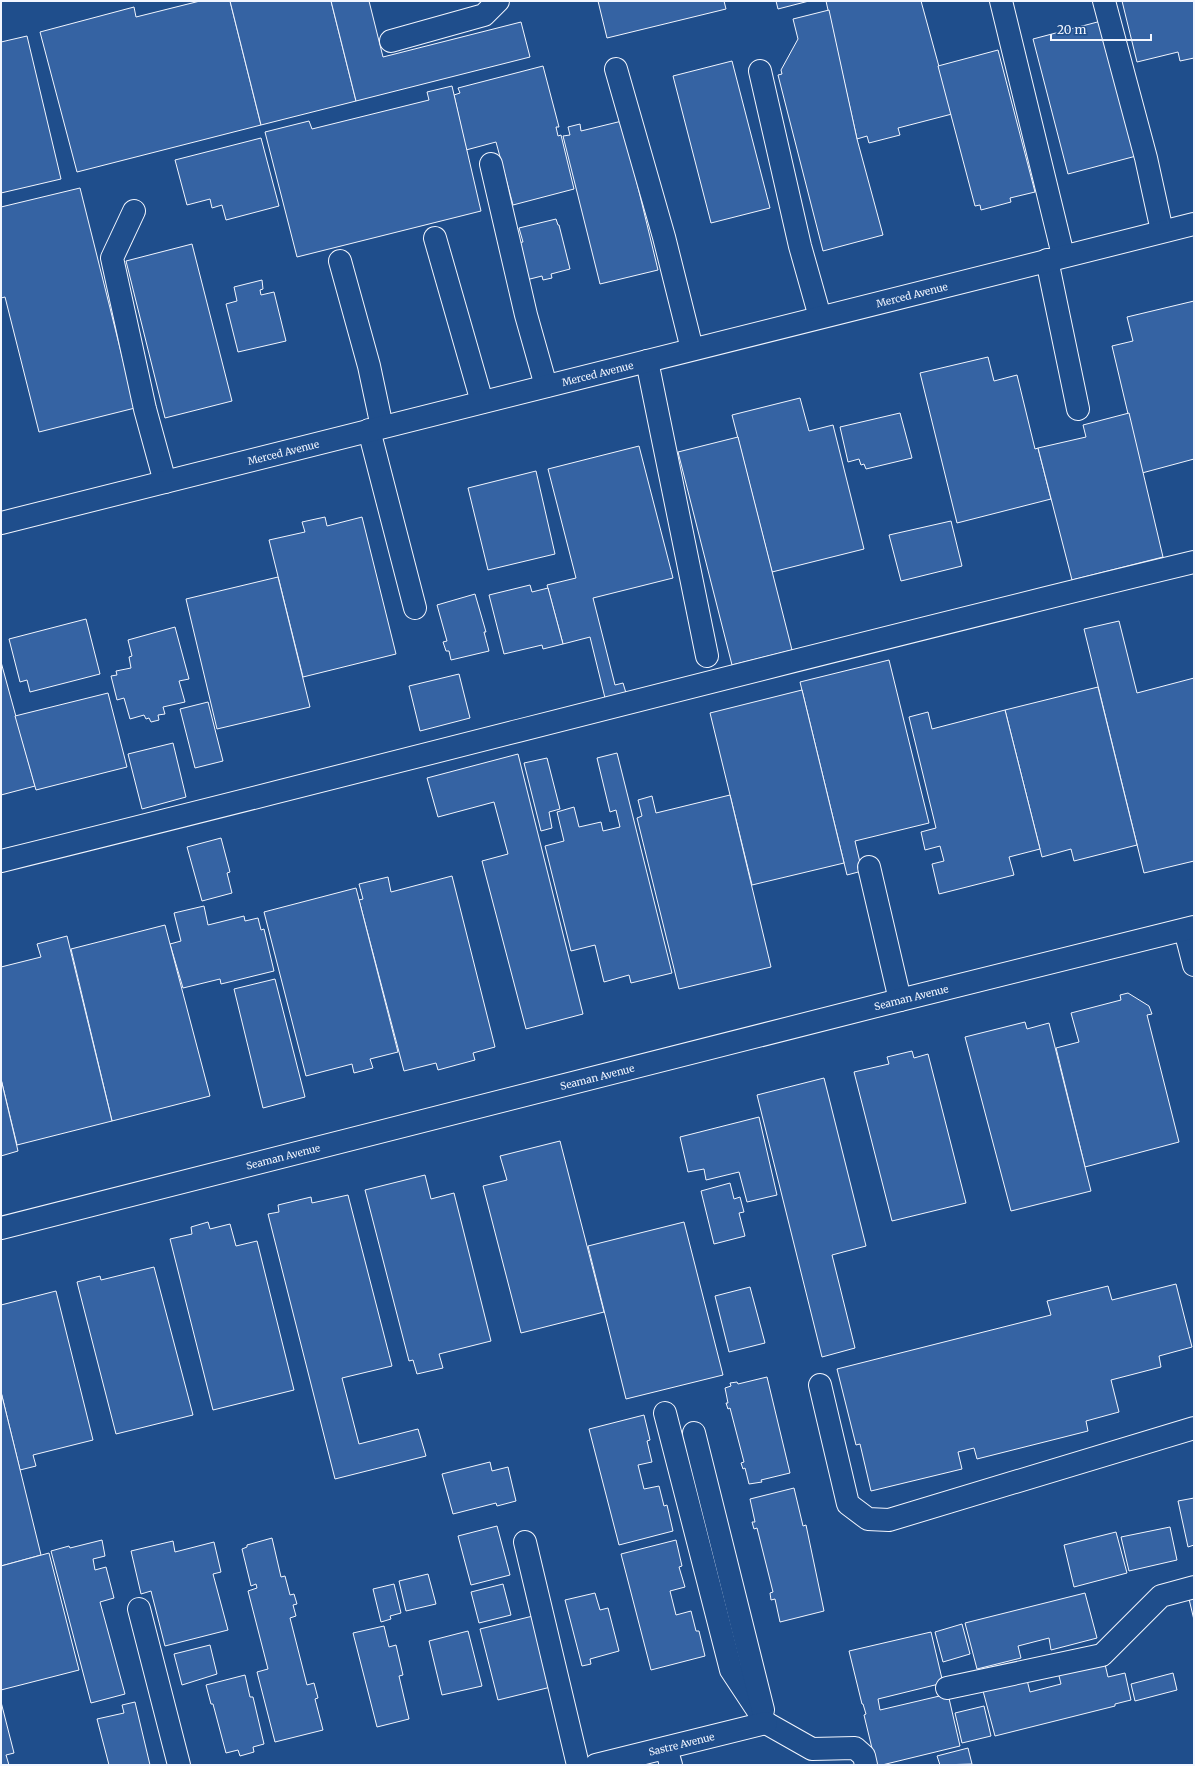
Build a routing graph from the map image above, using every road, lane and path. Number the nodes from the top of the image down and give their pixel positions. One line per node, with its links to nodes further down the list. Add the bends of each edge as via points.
1 (498, 1): 4 (street, via 484,14)
2 (1000, 1): 12 (street)
3 (1104, 1): 10 (street, via 1146,158)
4 (391, 41)
5 (616, 69): 15 (street, via 664,237)
6 (760, 71): 14 (street, via 800,246)
7 (491, 164): 17 (street, via 526,315)
8 (134, 211): 21 (street, via 112,258)
9 (1194, 224): 10 (street, Merced Avenue)
10 (1162, 231): 12 (street, Merced Avenue)
11 (435, 238): 18 (street)
12 (1055, 258): 14 (street, Merced Avenue); 19 (street)
13 (340, 261): 20 (street, via 369,366)
14 (820, 317): 15 (street, Merced Avenue)
15 (692, 349): 16 (street, Merced Avenue)
16 (647, 361): 17 (street, Merced Avenue); 25 (street)
17 (546, 386): 18 (street, Merced Avenue)
18 (482, 402): 20 (street, Merced Avenue)
19 (1078, 410)
20 (376, 429): 21 (street, Merced Avenue); 24 (street)
21 (165, 482): 22 (street, Merced Avenue)
22 (1, 523)
23 (1194, 562): 26 (street, via 1022,603 259,798)
24 (416, 608)
25 (706, 656)
26 (1, 861)
27 (869, 868): 30 (street)
28 (1189, 929): 29 (street); 30 (street, Seaman Avenue)
29 (1194, 965)
30 (900, 1000): 31 (street, Seaman Avenue)
31 (1, 1228)
32 (820, 1385): 34 (street, via 848,1504 868,1519 890,1520)
33 (665, 1412): 40 (street, via 731,1670)
34 (1194, 1428)
35 (694, 1433): 40 (street)
36 (525, 1542): 43 (street)
37 (1194, 1587): 39 (street, via 1161,1596 1102,1655)
38 (139, 1609): 42 (street)
39 (947, 1688)
40 (766, 1723): 41 (street, Sastre Avenue); 45 (street, via 812,1749 855,1748 864,1756)
41 (668, 1756): 44 (street, Sastre Avenue)
42 (179, 1765)
43 (578, 1765)
44 (596, 1765)
45 (866, 1765)

